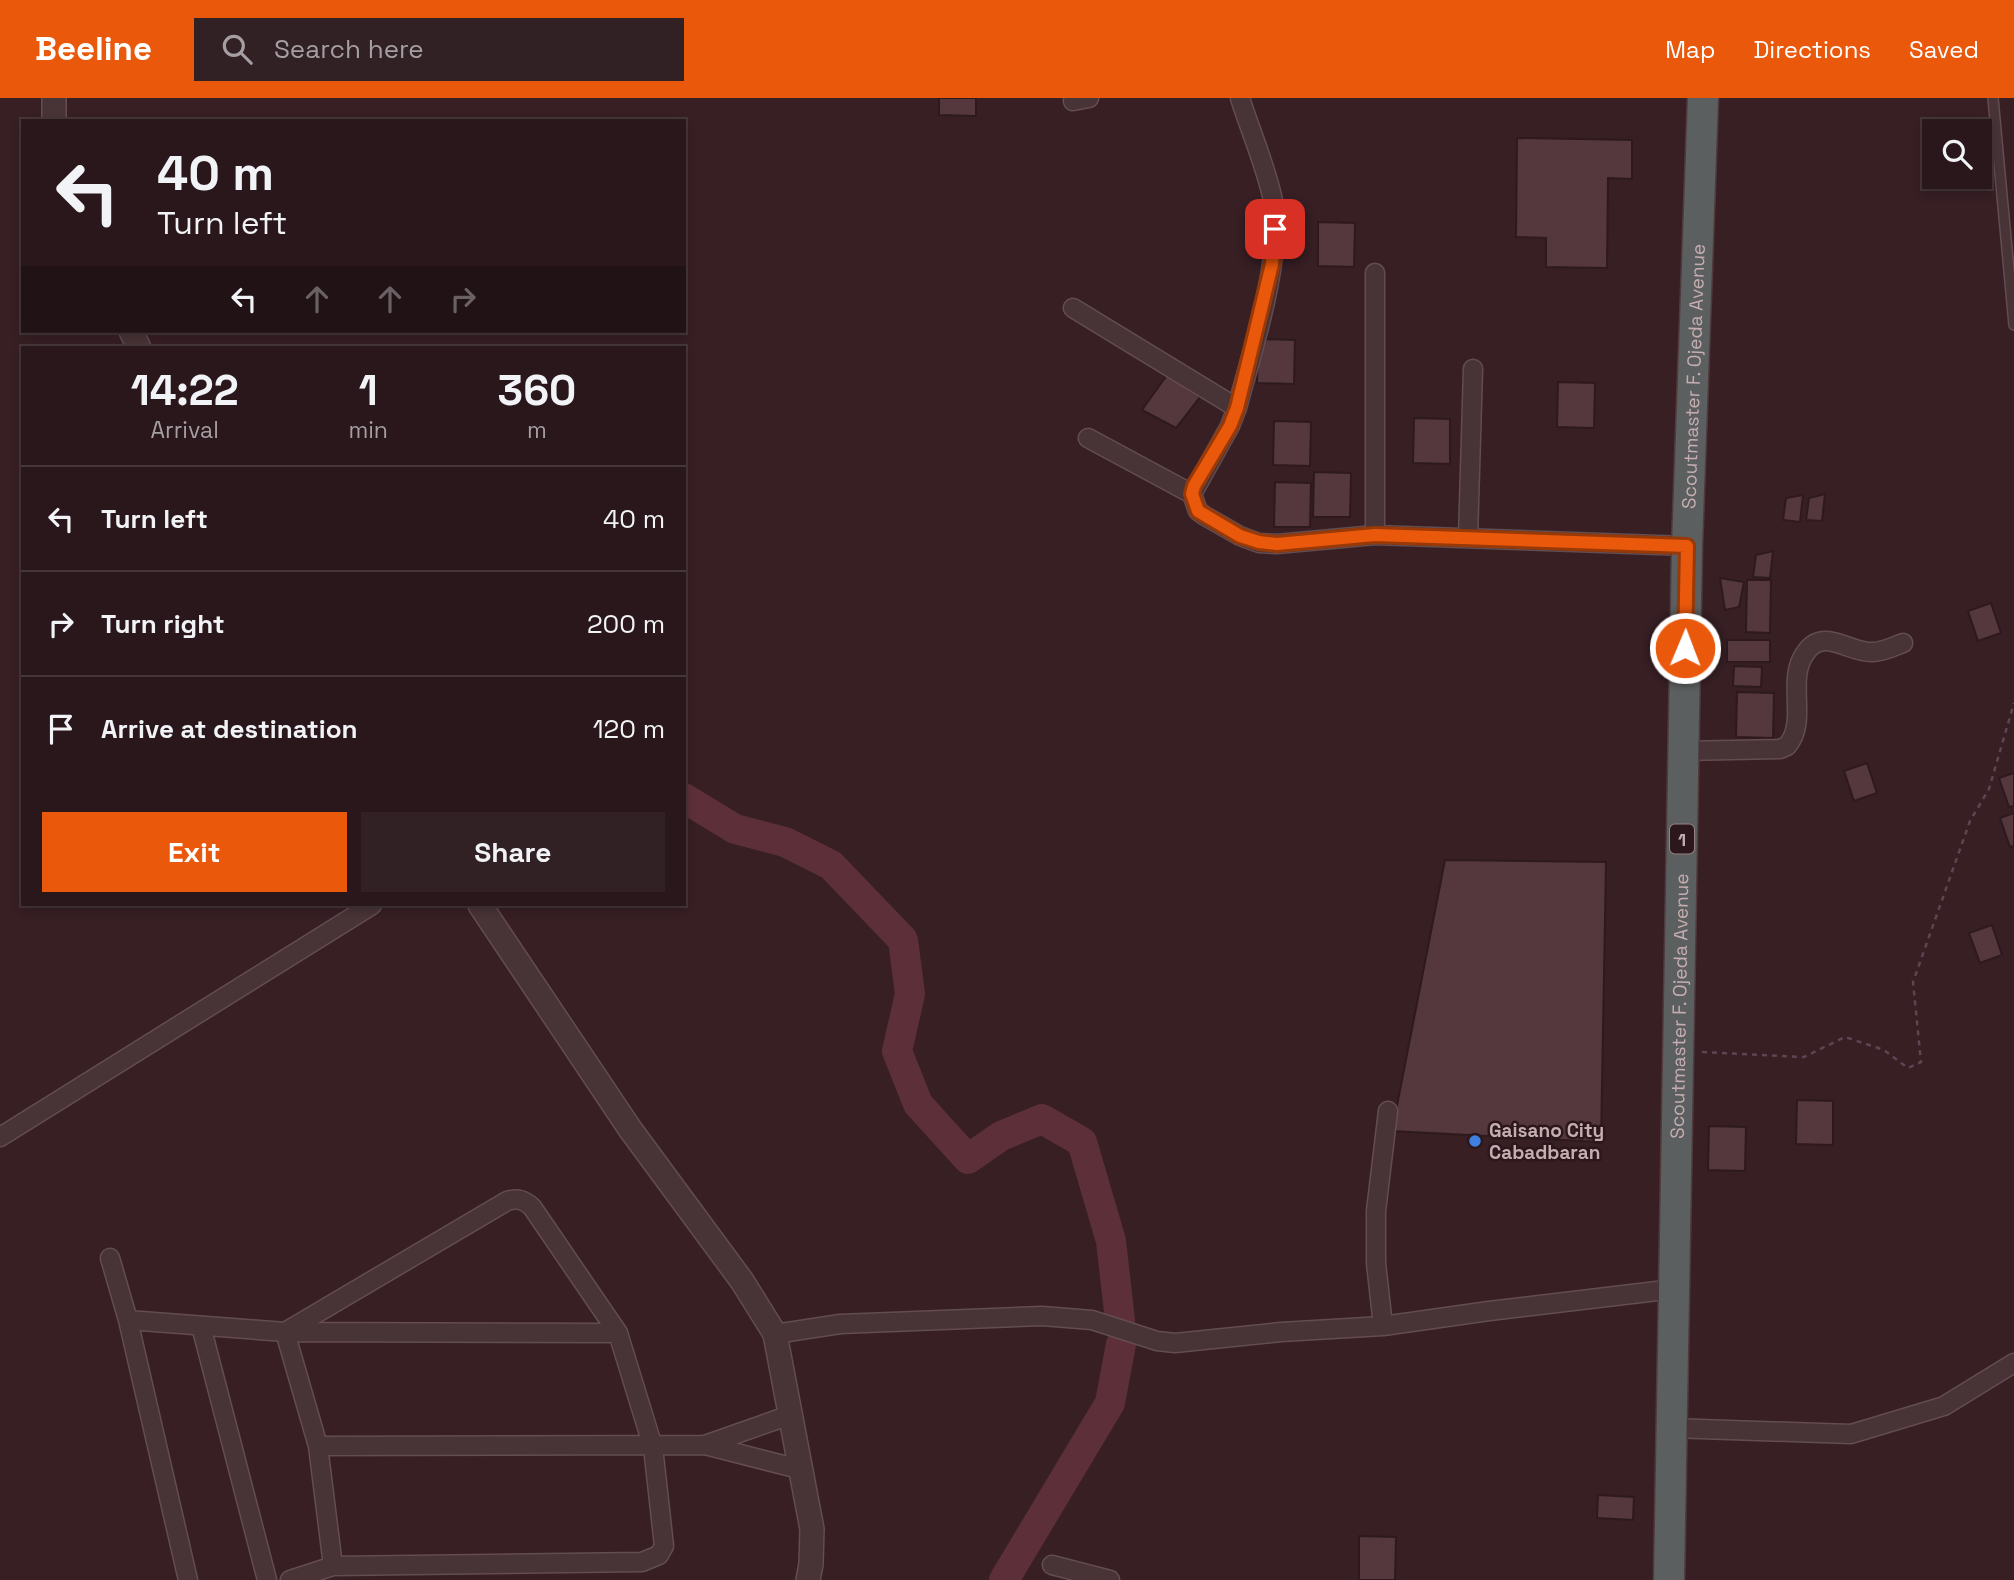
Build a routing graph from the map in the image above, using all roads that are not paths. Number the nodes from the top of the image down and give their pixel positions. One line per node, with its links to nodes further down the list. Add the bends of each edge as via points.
1 (54, 98): 5 (street)
2 (1240, 98): 10 (street, via 1273,200 1275,229 1272,264)
3 (1703, 98): 15 (highway, Scoutmaster F. Ojeda Avenue / 1)
4 (1993, 98): 8 (lane)
5 (54, 119)
6 (1375, 273): 13 (street)
7 (1073, 308): 10 (street)
8 (2014, 325)
9 (1473, 369): 14 (street)
10 (1237, 408): 12 (street)
11 (1088, 438): 12 (street)
12 (1192, 494): 13 (street, via 1198,511 1259,542)
13 (1375, 535): 14 (street)
14 (1468, 538): 15 (street)
15 (1687, 546): 17 (highway, Scoutmaster F. Ojeda Avenue / 1)
16 (1903, 643): 17 (street, via 1869,653 1827,640 1806,651 1798,673 1796,731 1787,746)
17 (1683, 751): 23 (highway, Scoutmaster F. Ojeda Avenue / 1)
18 (370, 906): 21 (street)
19 (481, 906): 29 (street)
20 (1388, 1111): 26 (street, via 1376,1211)
21 (0, 1137)
22 (110, 1258): 24 (street)
23 (1674, 1289): 26 (street); 32 (highway, Scoutmaster F. Ojeda Avenue / 1)
24 (128, 1320): 25 (street); 39 (street)
25 (201, 1325): 27 (street); 40 (street)
26 (1383, 1326): 29 (street, via 1175,1343 1092,1320 1042,1316 840,1324)
27 (285, 1332): 28 (street); 28 (street, via 515,1198 531,1207); 34 (street)
28 (618, 1333): 35 (street)
29 (775, 1334): 31 (street)
30 (2014, 1363): 32 (street, via 1944,1406 1851,1434)
31 (790, 1415): 33 (street); 36 (street)
32 (1671, 1428): 44 (highway, Scoutmaster F. Ojeda Avenue / 1)
33 (705, 1445): 35 (street); 36 (street)
34 (318, 1446): 35 (street); 38 (street)
35 (653, 1447): 38 (street, via 664,1546 651,1559)
36 (799, 1469): 42 (street, via 812,1529)
37 (1052, 1565): 43 (street)
38 (333, 1566): 41 (street)
39 (188, 1580)
40 (267, 1580)
41 (290, 1580)
42 (808, 1580)
43 (1110, 1580)
44 (1669, 1580)

